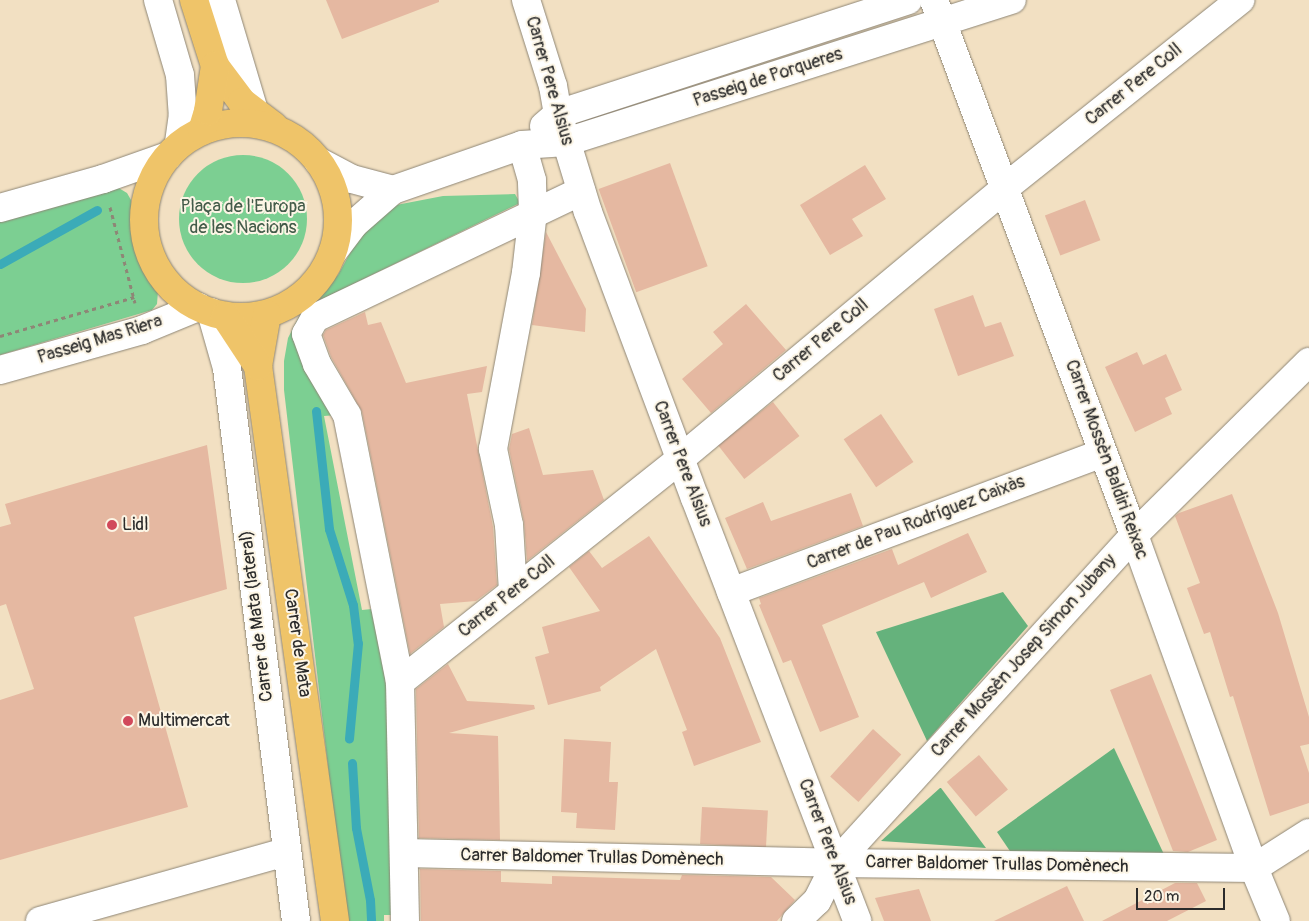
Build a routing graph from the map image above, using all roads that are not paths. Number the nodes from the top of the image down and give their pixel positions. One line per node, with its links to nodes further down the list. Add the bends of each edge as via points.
1 (158, 0): 14 (street, via 180,75)
2 (194, 0): 9 (main road)
3 (221, 0): 10 (street)
4 (526, 0): 11 (street, Carrer Pere Alsius, via 553,86)
5 (908, 0): 11 (street, Passeig de Porqueres)
6 (1012, 0): 8 (street, Passeig de Porqueres)
7 (1240, 0): 17 (street, Carrer Pere Coll)
8 (938, 11): 13 (street, Passeig de Porqueres); 17 (street, Carrer Mossèn Baldiri Reixac)
9 (215, 66): 10 (main road, via 242,102); 14 (main road, via 208,111)
10 (254, 111): 12 (main road)
11 (558, 114): 13 (street, Carrer Pere Alsius); 15 (street, Passeig de Porqueres)
12 (279, 130): 14 (main road, via 253,123 227,124); 16 (main road, via 300,143)
13 (566, 142): 15 (street, Passeig de Porqueres); 19 (street, Carrer Pere Alsius)
14 (183, 144): 20 (street, via 103,179); 23 (main road, via 152,181 144,209 146,239 156,267 174,290)
15 (522, 145): 18 (street, Passeig de Porqueres); 21 (street, via 532,180)
16 (318, 161): 18 (street, via 352,179); 22 (main road, via 338,205 339,228)
17 (1006, 187): 28 (street, Carrer Mossèn Baldiri Reixac); 29 (street, Carrer Pere Coll)
18 (393, 190): 22 (street, Passeig de Porqueres, via 353,225)
19 (581, 191): 21 (street); 29 (street, Carrer Pere Alsius)
20 (0, 208)
21 (533, 212): 31 (street, via 526,273 493,449 510,524); 33 (street, via 314,318 306,334 317,364 347,415)
22 (333, 252): 24 (main road, via 323,273 308,292)
23 (211, 312): 24 (main road, via 246,318); 25 (main road, Carrer de Mata); 26 (street, Passeig Mas Riera); 35 (street, Carrer de Mata (lateral), via 227,368)
24 (267, 314): 25 (main road, Carrer de Mata)
25 (258, 366): 41 (main road, Carrer de Mata)
26 (0, 370)
27 (1306, 373): 30 (street, Carrer Mossèn Josep Simon Jubany)
28 (1102, 453): 30 (street, Carrer Mossèn Baldiri Reixac); 32 (street, Carrer de Pau Rodríguez Caixàs)
29 (680, 459): 31 (street, Carrer Pere Coll); 32 (street, Carrer Pere Alsius)
30 (1134, 535): 37 (street, Carrer Mossèn Josep Simon Jubany); 38 (street, Carrer Mossèn Baldiri Reixac)
31 (513, 592): 33 (street, Carrer Pere Coll)
32 (731, 592): 37 (street, Carrer Pere Alsius)
33 (400, 682): 36 (street)
34 (1309, 833): 38 (street)
35 (286, 852): 39 (street); 40 (street, Carrer de Mata (lateral))
36 (404, 853): 37 (street, Carrer Baldomer Trullas Domènech); 42 (street)
37 (836, 863): 38 (street, Carrer Baldomer Trullas Domènech); 43 (street, Carrer Mossèn Josep Simon Jubany, via 817,901); 44 (street, Carrer Pere Alsius)
38 (1254, 868): 45 (street, Carrer Mossèn Baldiri Reixac)
39 (40, 921)
40 (296, 921)
41 (335, 921)
42 (405, 921)
43 (796, 921)
44 (857, 921)
45 (1276, 921)

